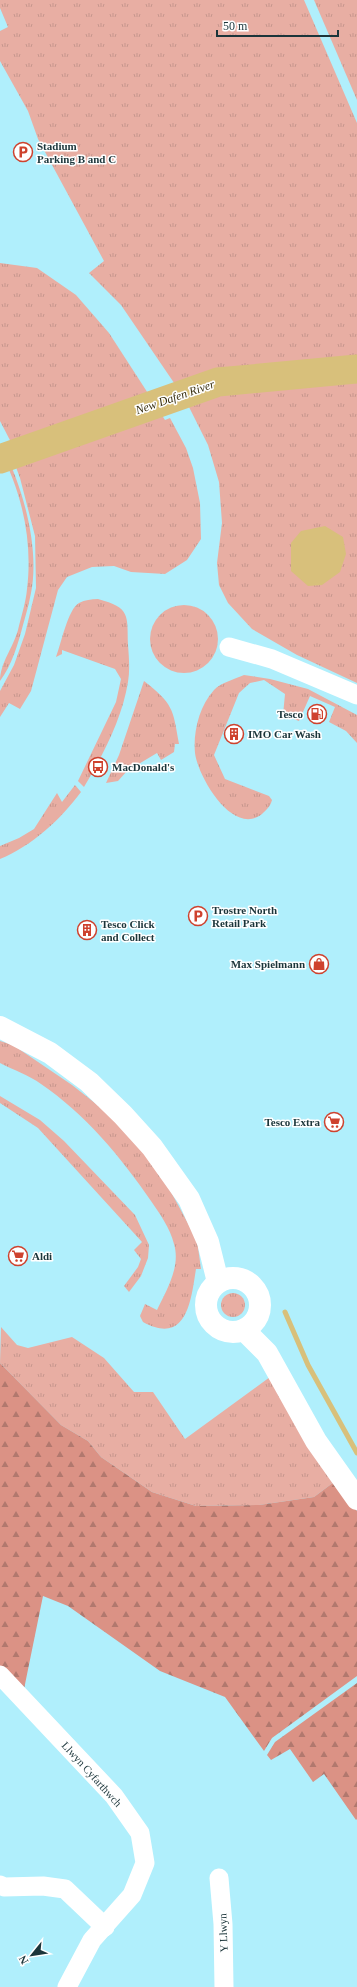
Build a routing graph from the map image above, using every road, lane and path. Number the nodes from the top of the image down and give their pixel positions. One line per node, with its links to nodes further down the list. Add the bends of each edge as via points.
1 (229, 647): 2 (street, via 272,659)
2 (357, 695)
3 (0, 1027): 4 (main road, via 50,1053 89,1082 152,1147 189,1199 208,1242)
4 (218, 1282): 5 (main road, via 208,1294 208,1318 227,1332); 5 (main road, via 225,1278 244,1280 257,1292 260,1300 257,1318)
5 (244, 1330): 6 (main road, via 267,1353 316,1441)
6 (357, 1499)
7 (0, 1675): 10 (street, Llwyn Cyfarthwch, via 114,1796 140,1833 145,1863 132,1895)
8 (219, 1878): 12 (street, Y Llwyn)
9 (0, 1885): 10 (street, via 65,1889)
10 (105, 1927): 11 (street, Llwyn Cyfarthwch, via 92,1940)
11 (67, 1987)
12 (224, 1987)

